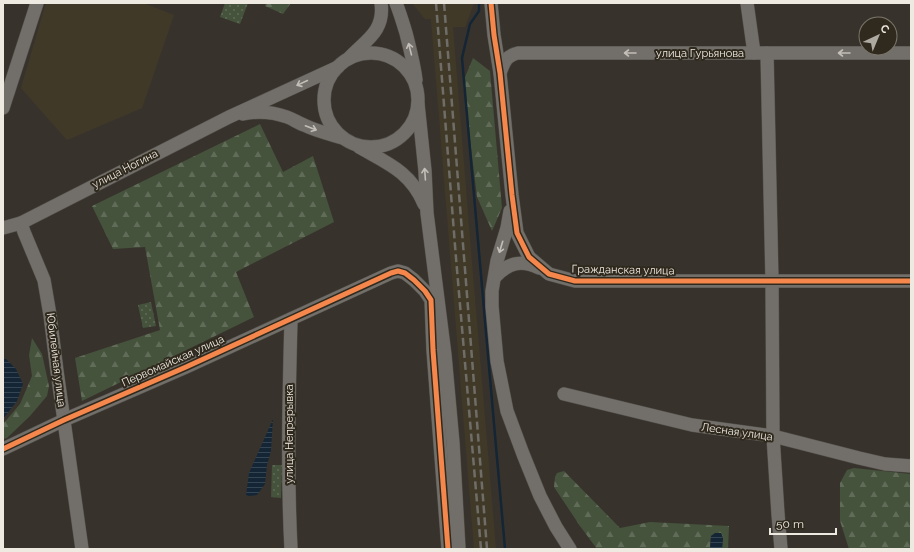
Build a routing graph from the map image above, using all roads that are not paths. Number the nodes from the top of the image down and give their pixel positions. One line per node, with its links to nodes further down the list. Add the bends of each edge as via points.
1 (37, 3): 13 (street)
2 (381, 3): 8 (street, via 382,15 377,30)
3 (396, 3): 11 (street, one-way to 3, via 409,45)
4 (491, 3): 10 (street, Гражданская улица)
5 (747, 3): 6 (street)
6 (760, 53): 7 (street, улица Гурьянова, one-way to 6); 10 (street, улица Гурьянова, one-way to 10, via 518,53 507,58); 23 (street)
7 (911, 53)
8 (348, 59): 9 (street); 11 (street, via 367,53 391,57 404,66)
9 (338, 67): 14 (street, one-way to 14); 15 (street, via 330,76 324,104 332,127)
10 (500, 73): 17 (street, Гражданская улица)
11 (417, 88): 12 (street)
12 (418, 104): 16 (street, via 412,124 391,143 375,147); 18 (street, one-way to 12)
13 (3, 108)
14 (229, 117): 15 (street, one-way to 15, via 261,112 274,114); 19 (street, улица Ногина)
15 (344, 138): 16 (street)
16 (358, 146): 18 (street, via 406,176 417,190)
17 (512, 195): 21 (street, Гражданская улица, via 517,233 529,257); 22 (street, one-way to 22, via 510,216 496,261)
18 (427, 213): 34 (street, via 453,436)
19 (21, 223): 20 (street, улица Ногина); 27 (street, Юбилейная улица, via 44,280)
20 (3, 228)
21 (546, 271): 22 (street, via 522,262 507,267); 23 (street, Гражданская улица, via 575,281)
22 (495, 277): 35 (street, via 492,306 497,361 507,411 540,496)
23 (772, 281): 24 (street, Гражданская улица); 28 (street)
24 (911, 281)
25 (291, 319): 27 (street, Первомайская улица); 32 (street, улица Непрерывка, via 288,417); 33 (street, Первомайская улица, via 391,272 405,273 425,291 431,300)
26 (564, 394): 28 (street, Лесная улица, via 692,425)
27 (64, 420): 29 (street, Первомайская улица); 31 (street, Юбилейная улица)
28 (773, 436): 30 (street, Лесная улица, via 885,464); 36 (street)
29 (3, 449)
30 (911, 466)
31 (82, 549)
32 (291, 549)
33 (448, 549)
34 (459, 549)
35 (570, 549)
36 (781, 549)

